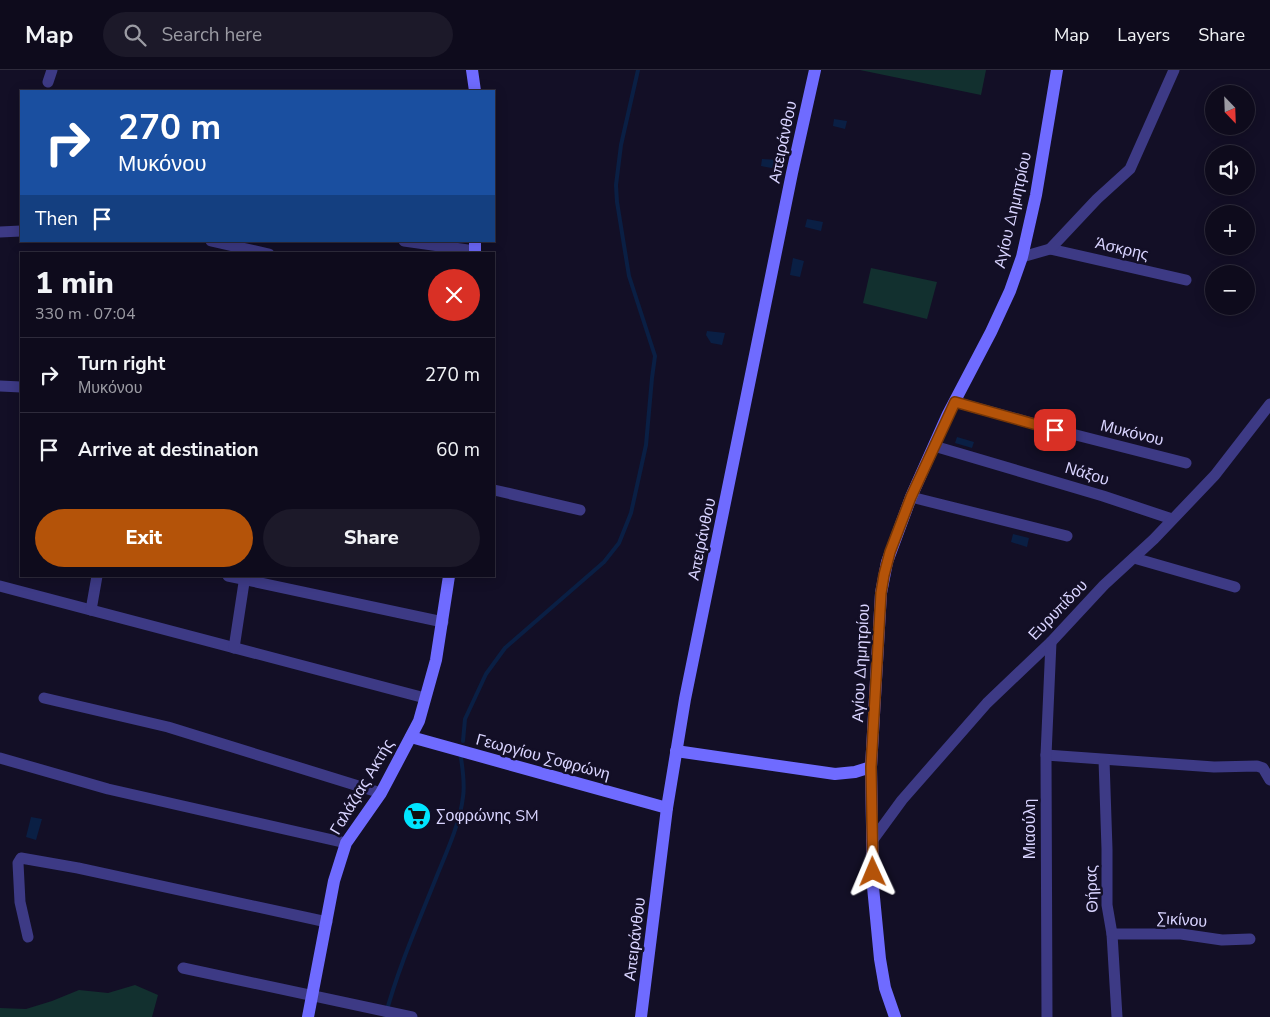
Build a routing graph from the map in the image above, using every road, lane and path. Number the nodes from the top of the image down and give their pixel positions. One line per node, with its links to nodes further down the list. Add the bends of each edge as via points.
1 (52, 70): 6 (street)
2 (472, 70): 7 (street)
3 (815, 70): 41 (street, Απειράνθου, via 695,645)
4 (1057, 70): 15 (street, Αγίου Δημητρίου)
5 (1174, 70): 13 (street, via 1130,169)
6 (48, 82)
7 (475, 90)
8 (20, 231): 9 (street)
9 (0, 232)
10 (215, 242): 14 (street)
11 (413, 242): 12 (street)
12 (475, 249)
13 (1050, 249): 15 (street); 16 (street, Άσκρης)
14 (260, 252)
15 (1022, 257): 19 (street, Αγίου Δημητρίου, via 1006,299)
16 (1186, 280)
17 (0, 386): 18 (street)
18 (20, 387)
19 (955, 402): 21 (street, Αγίου Δημητρίου); 22 (street, Μυκόνου)
20 (1270, 404): 26 (street, Ευρυπίδου, via 1215,475)
21 (934, 446): 24 (street, Αγίου Δημητρίου); 26 (street, Νάξου)
22 (1186, 463)
23 (495, 490): 25 (street)
24 (911, 497): 27 (street); 45 (street, Αγίου Δημητρίου, via 889,557 881,593)
25 (580, 510)
26 (1172, 519): 28 (street, Ευρυπίδου)
27 (1067, 536)
28 (1134, 558): 33 (street); 36 (street, Ευρυπίδου)
29 (97, 577): 34 (street)
30 (450, 577): 35 (street, Γαλάζιας Ακτής)
31 (244, 578): 35 (street); 37 (street)
32 (0, 586): 34 (street)
33 (1235, 587)
34 (91, 610): 37 (street)
35 (443, 622): 39 (street, Γαλάζιας Ακτής)
36 (1051, 642): 42 (street, Μιαούλη); 49 (street, Ευρυπίδου, via 987,703 902,800)
37 (234, 648): 39 (street)
38 (44, 698): 47 (street, via 168,727)
39 (425, 698): 40 (street, Γαλάζιας Ακτής)
40 (411, 737): 47 (street, Γαλάζιας Ακτής); 48 (street, Γεωργίου Σοφρώνη)
41 (676, 751): 45 (street, via 835,774); 48 (street, Απειράνθου)
42 (1046, 754): 44 (street); 61 (street, Μιαούλη)
43 (0, 758): 50 (street, via 108,788)
44 (1104, 760): 46 (street, via 1214,767 1257,766 1263,768); 52 (street, Θήρας, via 1107,905)
45 (871, 767): 49 (street, Αγίου Δημητρίου)
46 (1270, 780)
47 (381, 793): 50 (street, Γαλάζιας Ακτής)
48 (667, 808): 60 (street, Απειράνθου)
49 (872, 841): 57 (street, Αγίου Δημητρίου, via 880,959)
50 (346, 843): 51 (street, Γαλάζιας Ακτής, via 334,881)
51 (327, 922): 53 (street, via 21,858 18,863 20,902); 56 (street, Γαλάζιας Ακτής)
52 (1112, 934): 54 (street, Σικίνου); 62 (street, Θήρας)
53 (28, 936)
54 (1250, 939)
55 (183, 968): 56 (street)
56 (312, 995): 58 (street, Γαλάζιας Ακτής); 59 (street)
57 (891, 1015)
58 (308, 1017)
59 (412, 1017)
60 (641, 1017)
61 (1047, 1017)
62 (1117, 1017)

